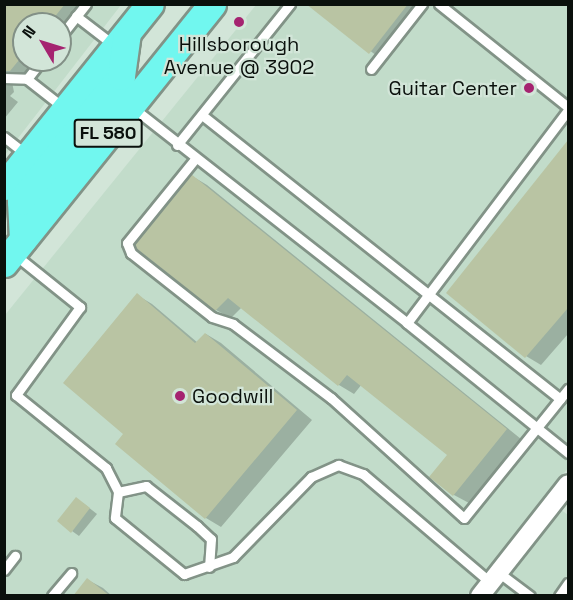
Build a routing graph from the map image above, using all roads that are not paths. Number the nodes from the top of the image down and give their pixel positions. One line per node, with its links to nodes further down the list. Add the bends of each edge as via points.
1 (86, 4): 8 (lane)
2 (150, 4): 10 (main road, FL 580)
3 (190, 4): 15 (main road, via 158,45)
4 (212, 4): 15 (main road, FL 580)
5 (290, 4): 18 (lane)
6 (422, 4): 11 (lane)
7 (439, 4): 16 (lane)
8 (76, 16): 9 (lane); 10 (lane)
9 (72, 21)
10 (122, 40): 17 (main road, FL 580); 24 (main road, via 121,76 21,201)
11 (371, 69)
12 (33, 72): 14 (lane)
13 (4, 78): 14 (lane)
14 (27, 80): 17 (lane)
15 (136, 98): 20 (lane); 24 (main road, FL 580)
16 (568, 109): 25 (lane)
17 (66, 110): 21 (main road, FL 580)
18 (202, 115): 20 (lane); 25 (lane)
19 (4, 137): 21 (lane)
20 (177, 145): 22 (lane)
21 (29, 156): 23 (main road, FL 580)
22 (195, 159): 26 (lane); 29 (lane, via 127,243 131,253 212,317 233,324 331,398 464,518)
23 (4, 186)
24 (14, 252): 31 (lane, via 80,307 16,395 106,468)
25 (427, 296): 26 (lane); 28 (lane)
26 (407, 323): 29 (lane)
27 (568, 389): 28 (lane)
28 (560, 399): 29 (lane)
29 (537, 428): 30 (lane)
30 (568, 453)
31 (118, 492): 34 (lane, via 146,486 197,526 211,539); 34 (lane, via 115,518 184,574)
32 (565, 495): 37 (street)
33 (15, 556): 35 (lane)
34 (209, 567): 37 (lane, via 233,557 311,477 338,465 363,474)
35 (4, 570)
36 (70, 573): 39 (lane)
37 (489, 583): 40 (lane)
38 (568, 583): 41 (lane)
39 (52, 596)
40 (530, 596)
41 (559, 596)

